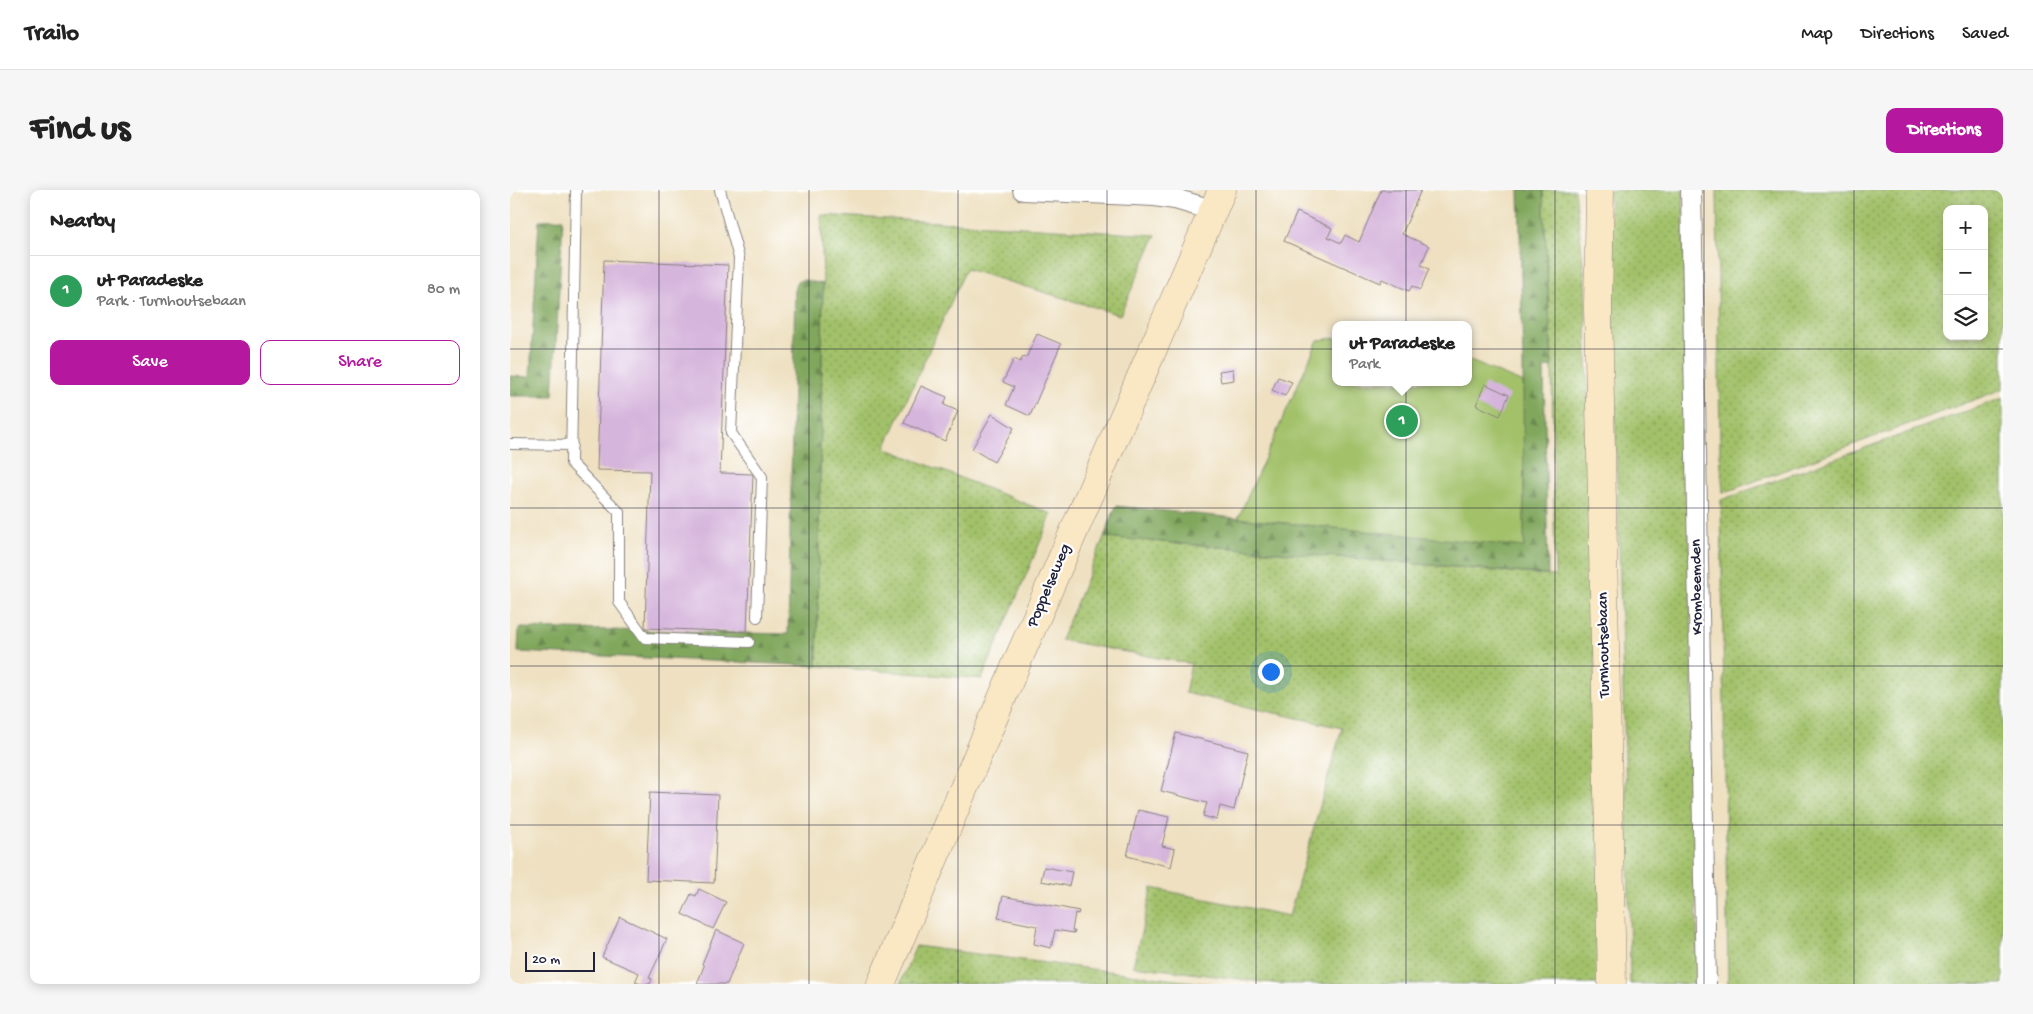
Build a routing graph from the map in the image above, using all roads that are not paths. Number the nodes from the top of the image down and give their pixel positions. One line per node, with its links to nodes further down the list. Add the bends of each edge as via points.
1 (576, 190): 10 (lane)
2 (720, 190): 11 (lane, via 739,258 732,433 762,476)
3 (1023, 190): 7 (street)
4 (1580, 190): 8 (main road, Turnhoutsebaan)
5 (1600, 190): 8 (main road, Turnhoutsebaan)
6 (1691, 190): 15 (street, Krombeemden)
7 (1217, 200): 13 (main road, Poppelseweg)
8 (1598, 307): 14 (main road, Turnhoutsebaan)
9 (510, 444): 10 (lane)
10 (572, 445): 12 (lane, via 571,464 619,512 618,602 645,638)
11 (757, 617)
12 (750, 642)
13 (881, 984)
14 (1612, 984)
15 (1706, 984)

